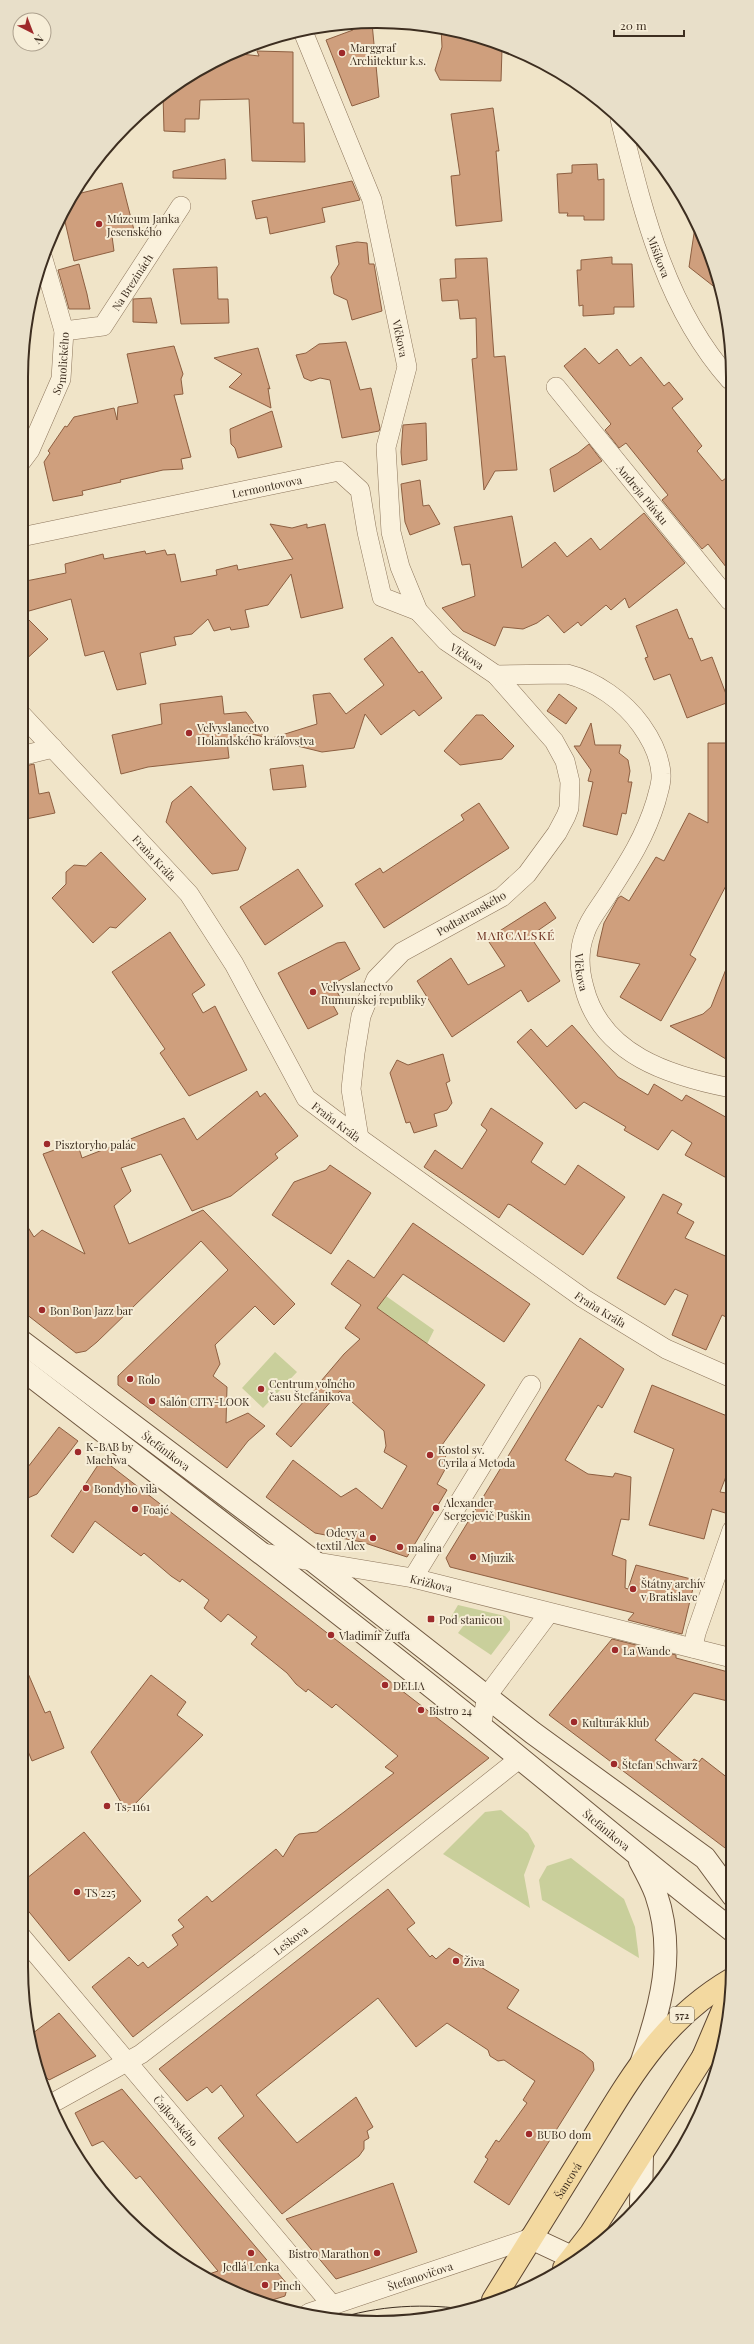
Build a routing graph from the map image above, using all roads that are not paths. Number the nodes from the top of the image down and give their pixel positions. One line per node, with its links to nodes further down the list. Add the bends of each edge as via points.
1 (304, 36): 11 (street, Vlčkova, via 372,200 407,367 386,447 391,532 400,567)
2 (623, 129): 6 (street, Mišíkova, via 644,210 665,275 691,327)
3 (181, 206): 5 (street, Na Brezinách, via 103,326)
4 (46, 269): 5 (street, Somolického)
5 (64, 331): 8 (street, Somolického, via 61,379)
6 (726, 375)
7 (556, 387): 10 (street, Andreja Plávku)
8 (28, 453)
9 (28, 536): 11 (street, Lermontovova, via 339,471 360,490 382,597)
10 (726, 596)
11 (418, 612): 12 (street, Vlčkova, via 446,641)
12 (496, 675): 16 (street, Vlčkova, via 567,674 577,677 605,692 635,716 649,737 661,774 660,785 639,846 584,933 580,959 583,984 589,1002 601,1023 611,1036 635,1057 665,1071); 17 (street, Podtatranského, via 560,750 570,782 569,808 547,848 514,887 488,906 402,952 376,979 361,1016 351,1089)
13 (28, 721): 14 (street, Fraňa Kráľa)
14 (53, 748): 15 (street); 17 (street, Fraňa Kráľa, via 189,894 234,964 306,1098)
15 (28, 754)
16 (726, 1087)
17 (359, 1138): 20 (street, Fraňa Kráľa, via 583,1298 666,1349)
18 (28, 1346): 24 (main road, Štefánikova)
19 (28, 1373): 23 (main road, Štefánikova)
20 (726, 1375)
21 (531, 1385): 25 (street)
22 (726, 1547): 27 (street)
23 (263, 1552): 24 (street, Štefánikova); 30 (main road, Štefánikova)
24 (312, 1560): 25 (street, Križkova); 29 (main road, Štefánikova)
25 (413, 1578): 26 (street, Križkova)
26 (549, 1613): 27 (street, Križkova); 29 (street)
27 (693, 1648): 28 (street, Križkova)
28 (726, 1656)
29 (487, 1696): 30 (street); 33 (main road, Štefánikova, via 533,1733)
30 (481, 1727): 31 (main road, Štefánikova)
31 (519, 1759): 32 (main road, Štefánikova); 43 (street, Leškova, via 316,1920)
32 (639, 1858): 36 (main road, Štefánikova); 42 (main road, Šancová, via 656,1894 663,1920 666,1950 665,1977 658,2014)
33 (705, 1858): 34 (main road); 35 (main road, Štefánikova)
34 (726, 1871)
35 (726, 1886)
36 (726, 1925)
37 (28, 1944): 43 (street, Čajkovského)
38 (725, 1983): 42 (main road, Šancová / 572, via 695,2003)
39 (723, 2009): 41 (main road)
40 (716, 2048): 41 (main road)
41 (703, 2057): 45 (main road)
42 (642, 2061): 47 (main road, Šancová / 572)
43 (128, 2063): 44 (street, Leškova); 51 (street, Čajkovského)
44 (55, 2102)
45 (642, 2154): 46 (main road); 48 (main road)
46 (640, 2195)
47 (531, 2238): 49 (main road); 50 (main road, Šancová / 572); 51 (street, Štefanovičova)
48 (579, 2251)
49 (567, 2259)
50 (497, 2294)
51 (332, 2305): 52 (street, Štefanovičova)
52 (317, 2310)

